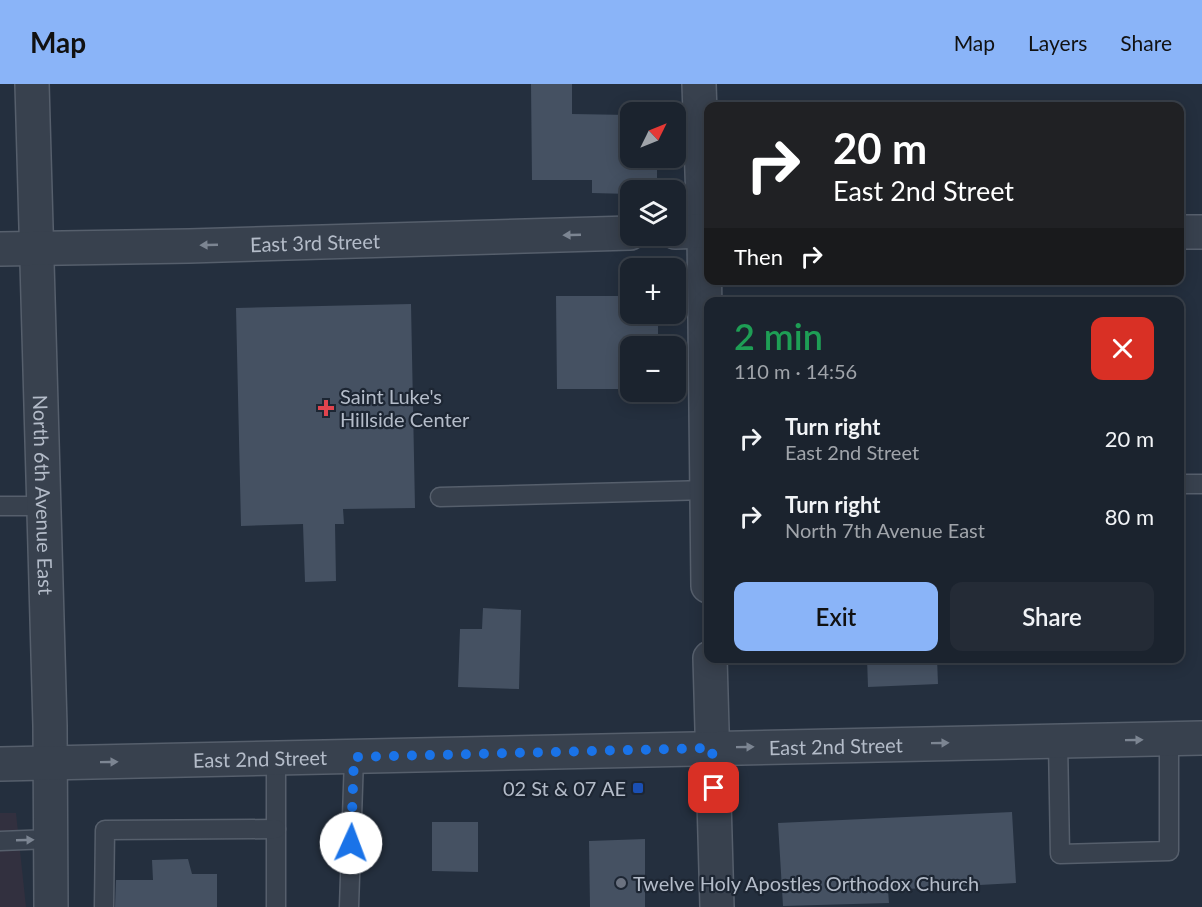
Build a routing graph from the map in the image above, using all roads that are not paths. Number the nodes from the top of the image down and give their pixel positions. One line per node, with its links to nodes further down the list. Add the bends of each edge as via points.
1 (32, 84): 7 (street, North 6th Avenue East)
2 (699, 84): 3 (street)
3 (696, 232): 9 (street)
4 (1184, 232): 5 (street)
5 (1202, 232)
6 (620, 233): 7 (street, East 3rd Street, one-way to 7)
7 (35, 248): 8 (street, East 3rd Street); 15 (street, North 6th Avenue East)
8 (0, 249)
9 (704, 420)
10 (1184, 484): 11 (lane)
11 (1202, 484)
12 (704, 490): 13 (lane)
13 (440, 497)
14 (0, 506): 15 (lane)
15 (44, 506): 23 (street, North 6th Avenue East)
16 (710, 663): 20 (street)
17 (1202, 738): 18 (street, East 2nd Street)
18 (1169, 739): 19 (street, East 2nd Street, one-way to 18); 19 (lane, via 1169,851 1060,854)
19 (1058, 741): 20 (street, East 2nd Street, one-way to 19)
20 (712, 748): 21 (street, East 2nd Street); 32 (street)
21 (354, 757): 22 (street, East 2nd Street); 31 (lane)
22 (276, 758): 23 (street, East 2nd Street, one-way to 22); 25 (lane)
23 (50, 763): 24 (street, East 2nd Street); 26 (street, North 6th Avenue East)
24 (0, 764)
25 (276, 829): 29 (lane, via 105,830); 30 (lane)
26 (50, 839): 27 (lane, one-way to 26); 28 (street, North 6th Avenue East)
27 (0, 841)
28 (51, 907)
29 (104, 907)
30 (276, 907)
31 (349, 907)
32 (717, 907)

